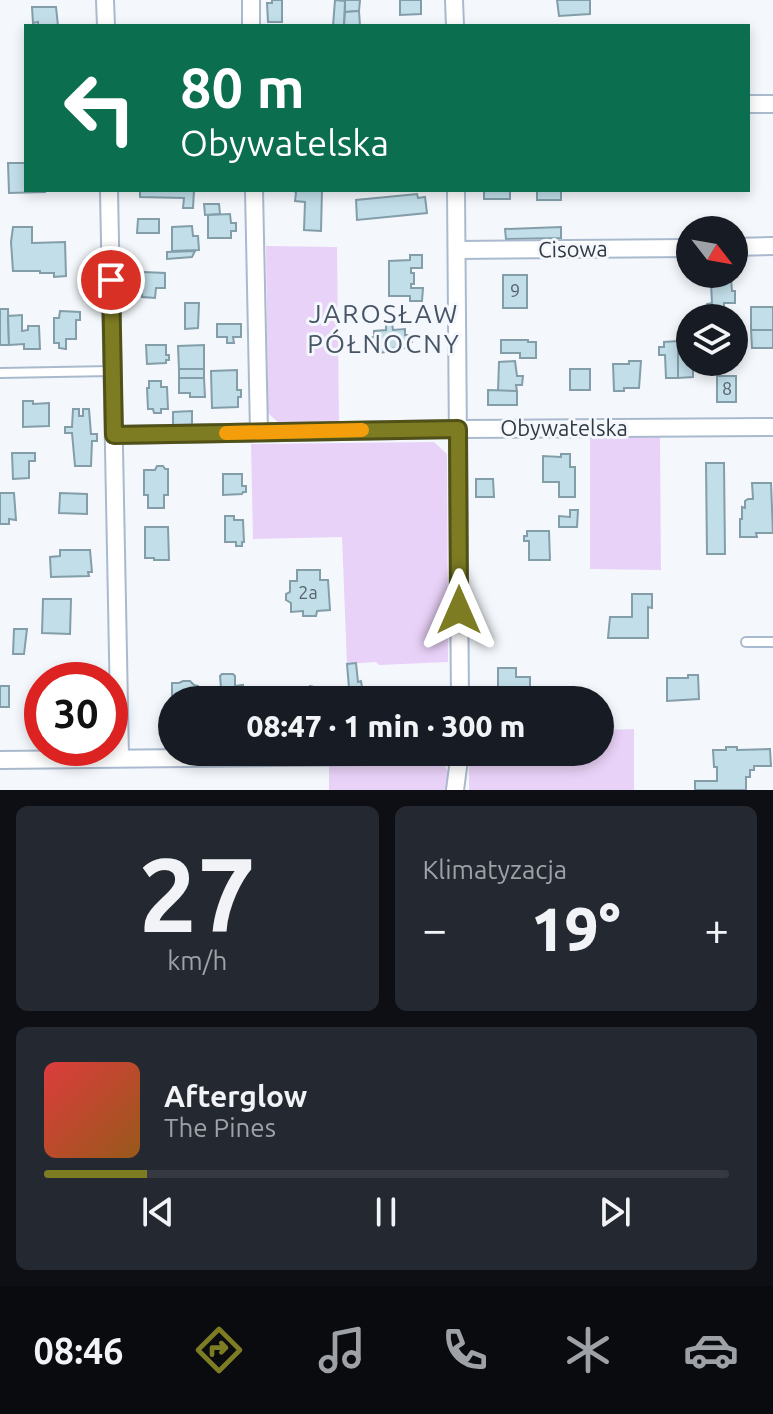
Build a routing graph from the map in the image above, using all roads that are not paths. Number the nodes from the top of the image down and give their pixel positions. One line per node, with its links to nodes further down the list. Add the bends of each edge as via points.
1 (105, 0): 4 (street)
2 (251, 0): 5 (street)
3 (454, 0): 6 (street)
4 (106, 24)
5 (251, 24)
6 (455, 24)
7 (750, 104): 8 (street)
8 (773, 104)
9 (109, 192): 16 (street)
10 (254, 192): 20 (street)
11 (456, 192): 15 (street)
12 (773, 246): 13 (street)
13 (748, 247)
14 (676, 248): 15 (street, Cisowa)
15 (457, 250): 19 (street)
16 (113, 371): 17 (lane); 21 (street)
17 (0, 373)
18 (773, 427): 19 (street, Obywatelska)
19 (458, 429): 20 (street, Obywatelska); 25 (street)
20 (259, 432): 21 (street, Obywatelska)
21 (114, 435): 24 (street)
22 (746, 642): 23 (lane)
23 (773, 642)
24 (118, 662)
25 (460, 686)
26 (128, 758): 27 (street)
27 (158, 758)
28 (0, 760): 29 (street)
29 (24, 760)
30 (458, 766): 31 (street)
31 (455, 790)

